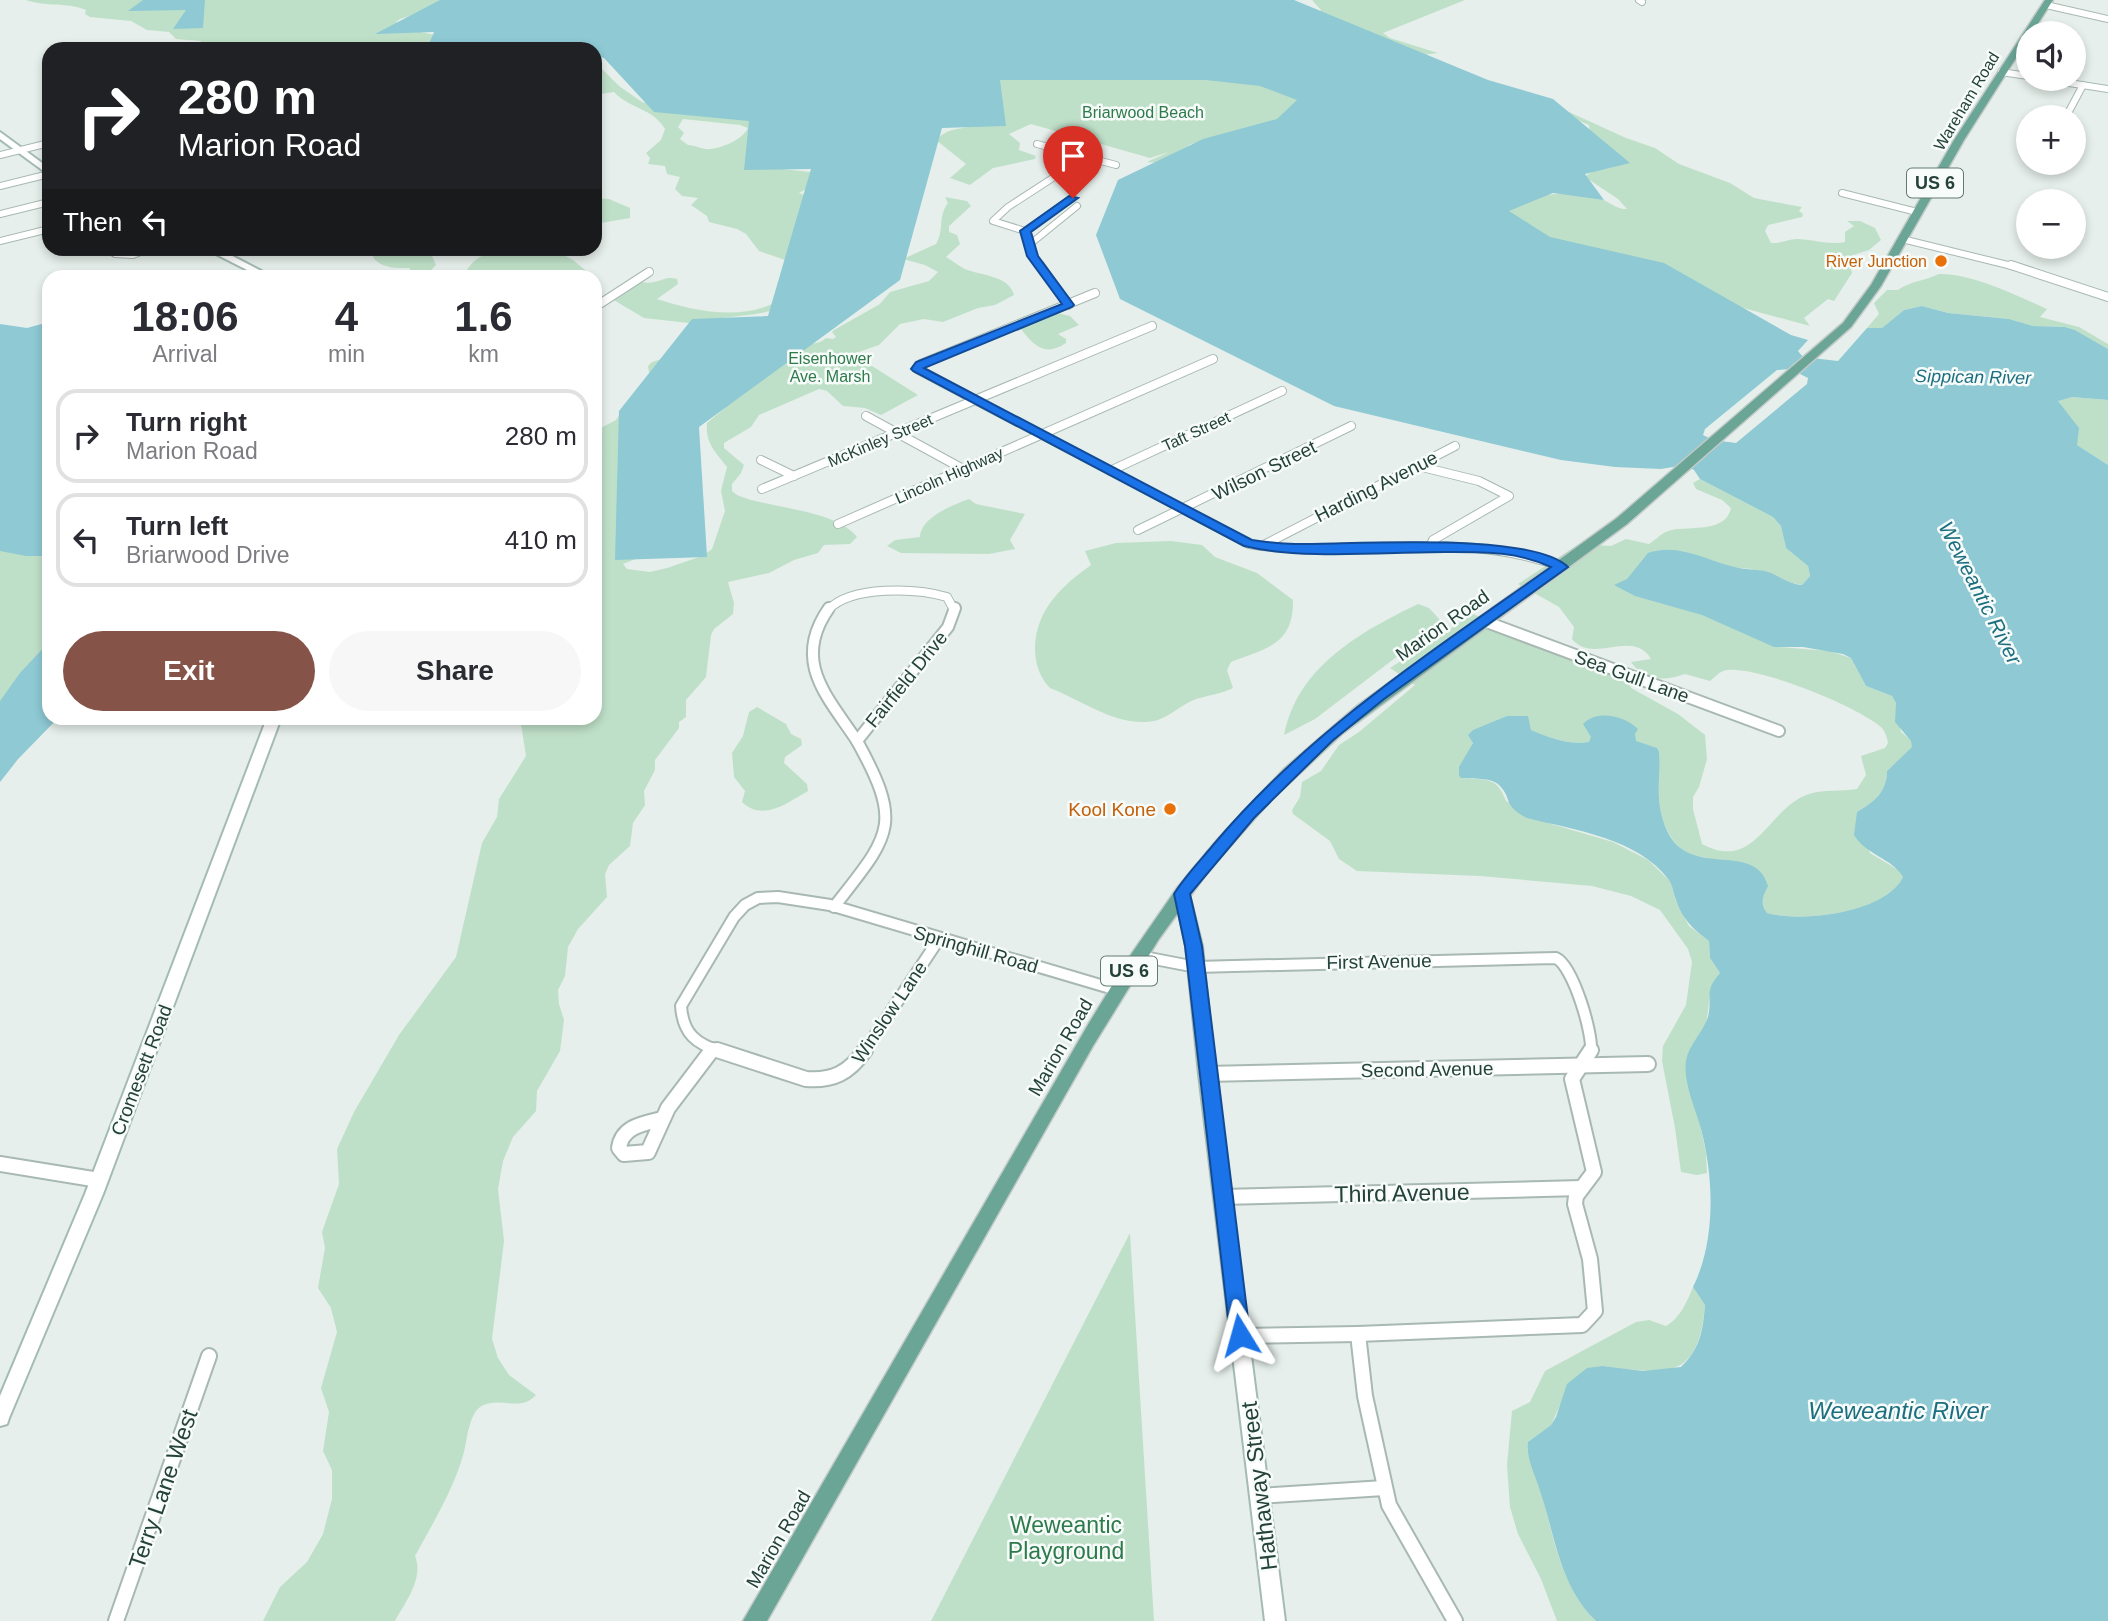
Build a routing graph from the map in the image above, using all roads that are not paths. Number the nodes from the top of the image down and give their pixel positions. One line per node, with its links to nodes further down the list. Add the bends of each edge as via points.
1 (2047, 3): 2 (street); 3 (main road, Wareham Road / US 6)
2 (2108, 19)
3 (2001, 72): 4 (street); 21 (main road, Wareham Road / US 6)
4 (2016, 74)
5 (2086, 85): 6 (street)
6 (2108, 89)
7 (0, 135): 10 (street)
8 (1037, 144): 12 (street)
9 (42, 145): 10 (street)
10 (19, 150): 11 (street); 14 (street)
11 (0, 155)
12 (1085, 157): 13 (street); 24 (street, via 993,221)
13 (1116, 165)
14 (42, 168)
15 (42, 175): 16 (street)
16 (0, 186)
17 (1842, 193): 21 (street)
18 (1073, 198): 24 (street)
19 (42, 204): 22 (street)
20 (1077, 206): 27 (street)
21 (1917, 212): 25 (main road, Wareham Road / US 6)
22 (0, 214)
23 (42, 231): 26 (street)
24 (1025, 231): 27 (street)
25 (1902, 239): 32 (street, via 1990,259); 39 (main road, Wareham Road / US 6, via 1863,306)
26 (0, 241)
27 (1029, 245): 34 (street)
28 (225, 256): 29 (street)
29 (254, 270)
30 (649, 272): 33 (street)
31 (1096, 293): 34 (street)
32 (2108, 297)
33 (602, 302)
34 (1068, 305): 38 (street, via 917,367)
35 (1152, 326): 38 (street, McKinley Street)
36 (1213, 359): 43 (street, Lincoln Highway)
37 (1282, 391): 48 (street, Taft Street)
38 (975, 400): 42 (street, McKinley Street); 43 (street)
39 (1751, 411): 56 (main road, Marion Road / US 6)
40 (866, 416): 42 (street)
41 (1351, 426): 51 (street, Wilson Street)
42 (898, 433): 47 (street); 49 (street, McKinley Street)
43 (1040, 435): 47 (street, Lincoln Highway); 48 (street)
44 (1455, 446): 46 (street, Harding Avenue)
45 (761, 460): 49 (street)
46 (1418, 467): 54 (street, Harding Avenue); 55 (street, via 1509,496 1433,540)
47 (963, 469): 52 (street, Lincoln Highway)
48 (1110, 471): 51 (street)
49 (794, 477): 50 (street, McKinley Street)
50 (762, 489)
51 (1182, 510): 53 (street, Wilson Street); 54 (street)
52 (838, 524)
53 (1138, 530)
54 (1261, 547): 55 (street)
55 (1430, 547): 56 (street, via 1511,550)
56 (1561, 567): 57 (main road, Marion Road / US 6)
57 (1484, 621): 59 (street, Sea Gull Lane); 61 (main road, Marion Road / US 6, via 1327,738 1248,814)
58 (271, 725): 73 (street, Cromesett Road)
59 (1779, 731)
60 (857, 741): 60 (street, Fairfield Drive, via 948,628 955,608 947,597 869,593 834,603 826,612 813,668); 62 (street, Fairfield Drive, via 883,792 889,814 887,829 877,850)
61 (1182, 894): 64 (main road, Marion Road / US 6); 65 (street, Hathaway Street)
62 (834, 907): 63 (street, Springhill Road); 67 (street, Winslow Lane, via 758,898 734,917 681,1006 687,1032)
63 (939, 939): 66 (street, Springhill Road); 67 (street, Winslow Lane, via 858,1062 843,1076 806,1079)
64 (1139, 956): 65 (street, First Avenue); 66 (main road, Marion Road / US 6)
65 (1196, 967): 69 (street, First Avenue, via 1562,960 1592,1044 1592,1052); 70 (street, Hathaway Street)
66 (1118, 990): 83 (main road, Marion Road / US 6)
67 (713, 1049): 71 (street)
68 (1648, 1064): 69 (street, Second Avenue)
69 (1581, 1065): 70 (street, Second Avenue); 74 (street, via 1572,1079 1594,1172)
70 (1207, 1074): 75 (street, Hathaway Street)
71 (662, 1118)
72 (0, 1164): 73 (street)
73 (99, 1180): 79 (street, Cromesett Road)
74 (1581, 1188): 75 (street, Third Avenue); 76 (street, via 1575,1204 1590,1259 1595,1311 1582,1325)
75 (1222, 1197): 77 (street, Hathaway Street)
76 (1358, 1334): 77 (street); 80 (street)
77 (1240, 1335): 81 (street, Hathaway Street)
78 (209, 1356): 82 (street, Terry Lane West)
79 (0, 1418)
80 (1384, 1489): 81 (street); 85 (street)
81 (1260, 1496): 84 (street, Hathaway Street)
82 (116, 1621)
83 (755, 1621)
84 (1275, 1621)
85 (1455, 1621)

